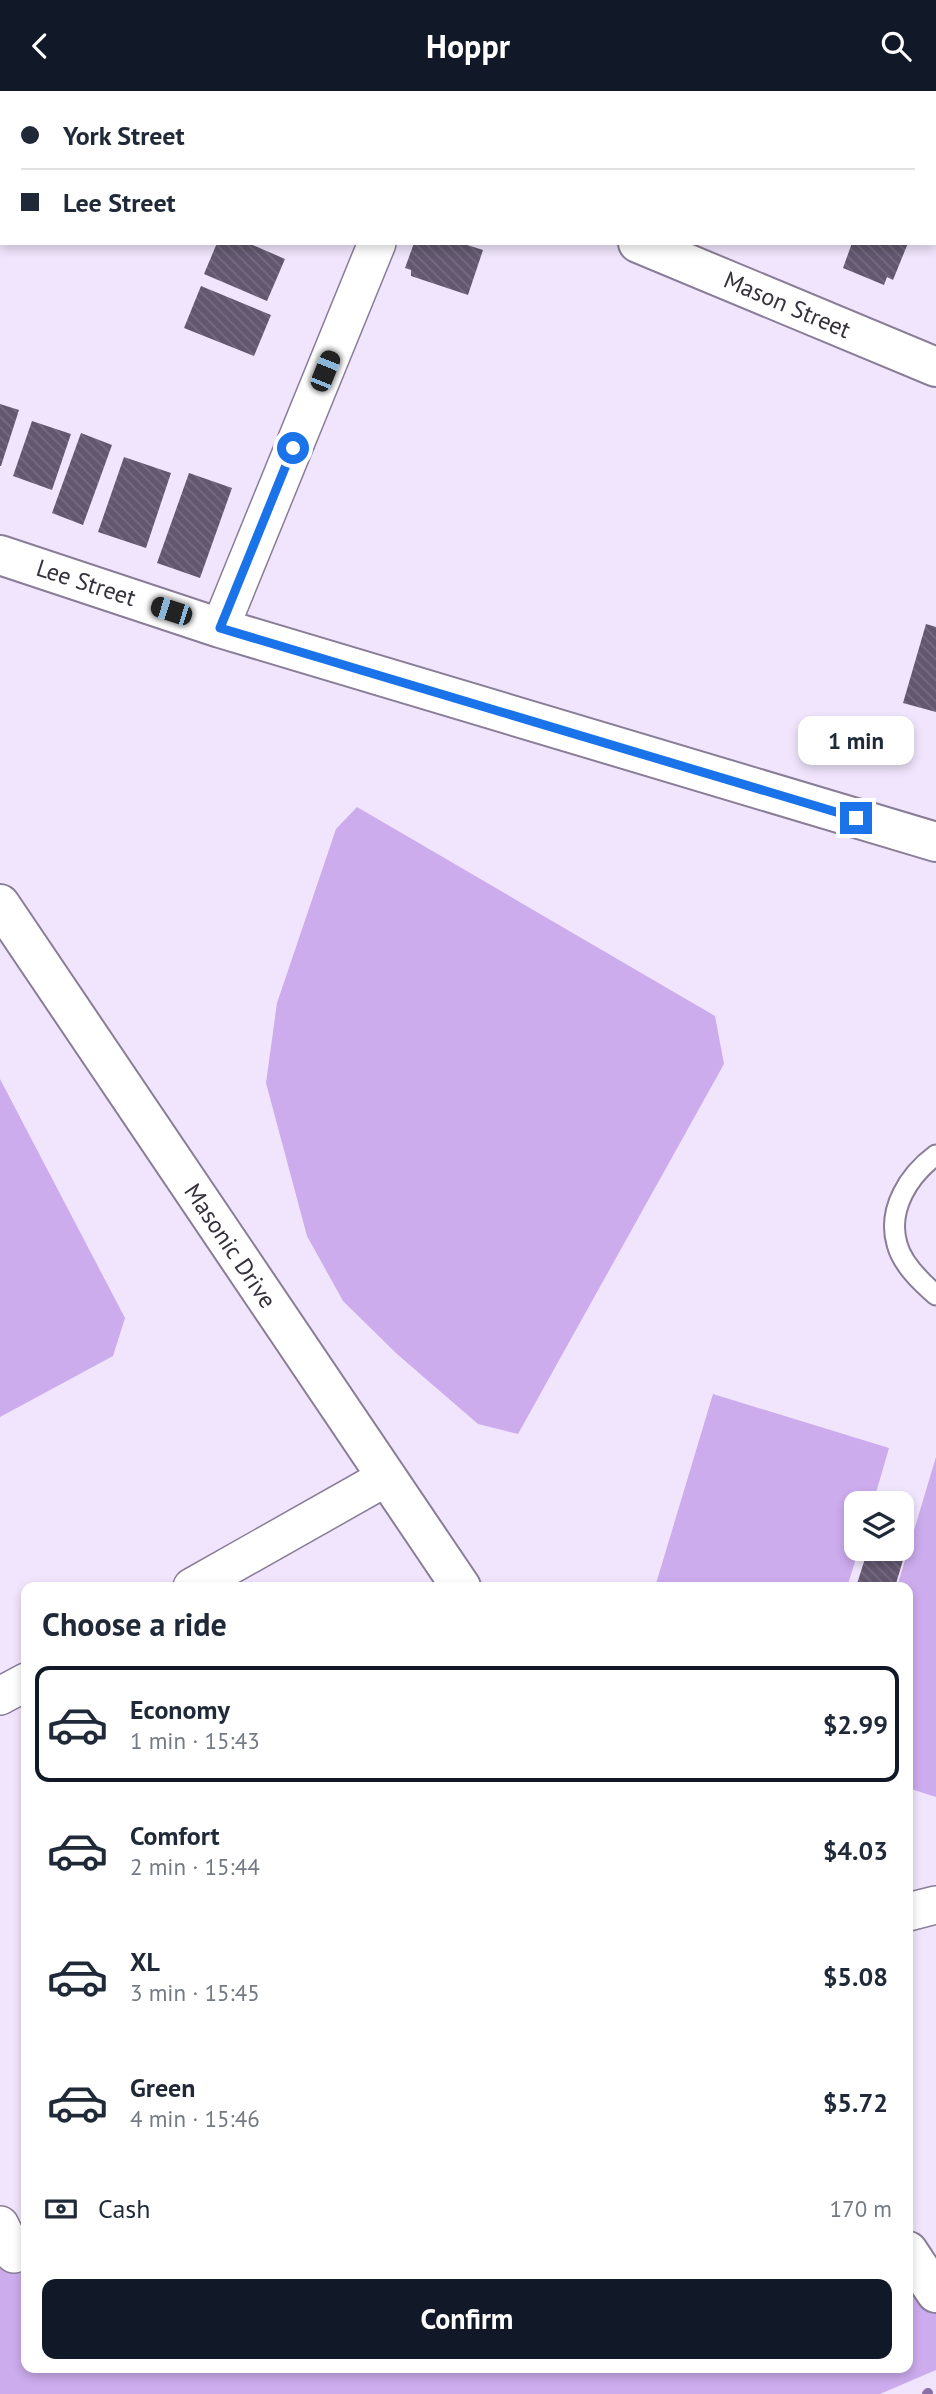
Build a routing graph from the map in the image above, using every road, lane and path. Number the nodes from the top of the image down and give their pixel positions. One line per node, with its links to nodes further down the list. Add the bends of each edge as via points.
1 (376, 245): 5 (street)
2 (643, 245): 3 (main road, Mason Street)
3 (936, 367)
4 (0, 555): 5 (main road, Lee Street)
5 (220, 628): 6 (main road, Lee Street)
6 (936, 842)
7 (0, 904): 10 (main road, Masonic Drive)
8 (936, 1155): 9 (lane, via 906,1183 895,1216 897,1245 917,1279)
9 (936, 1295)
10 (386, 1478): 11 (street); 12 (main road, Masonic Drive)
11 (201, 1582)
12 (458, 1582)
13 (21, 1685): 14 (street)
14 (0, 1696)
15 (936, 1905): 16 (street)
16 (913, 1911)
17 (913, 2258): 18 (main road)
18 (936, 2293)

